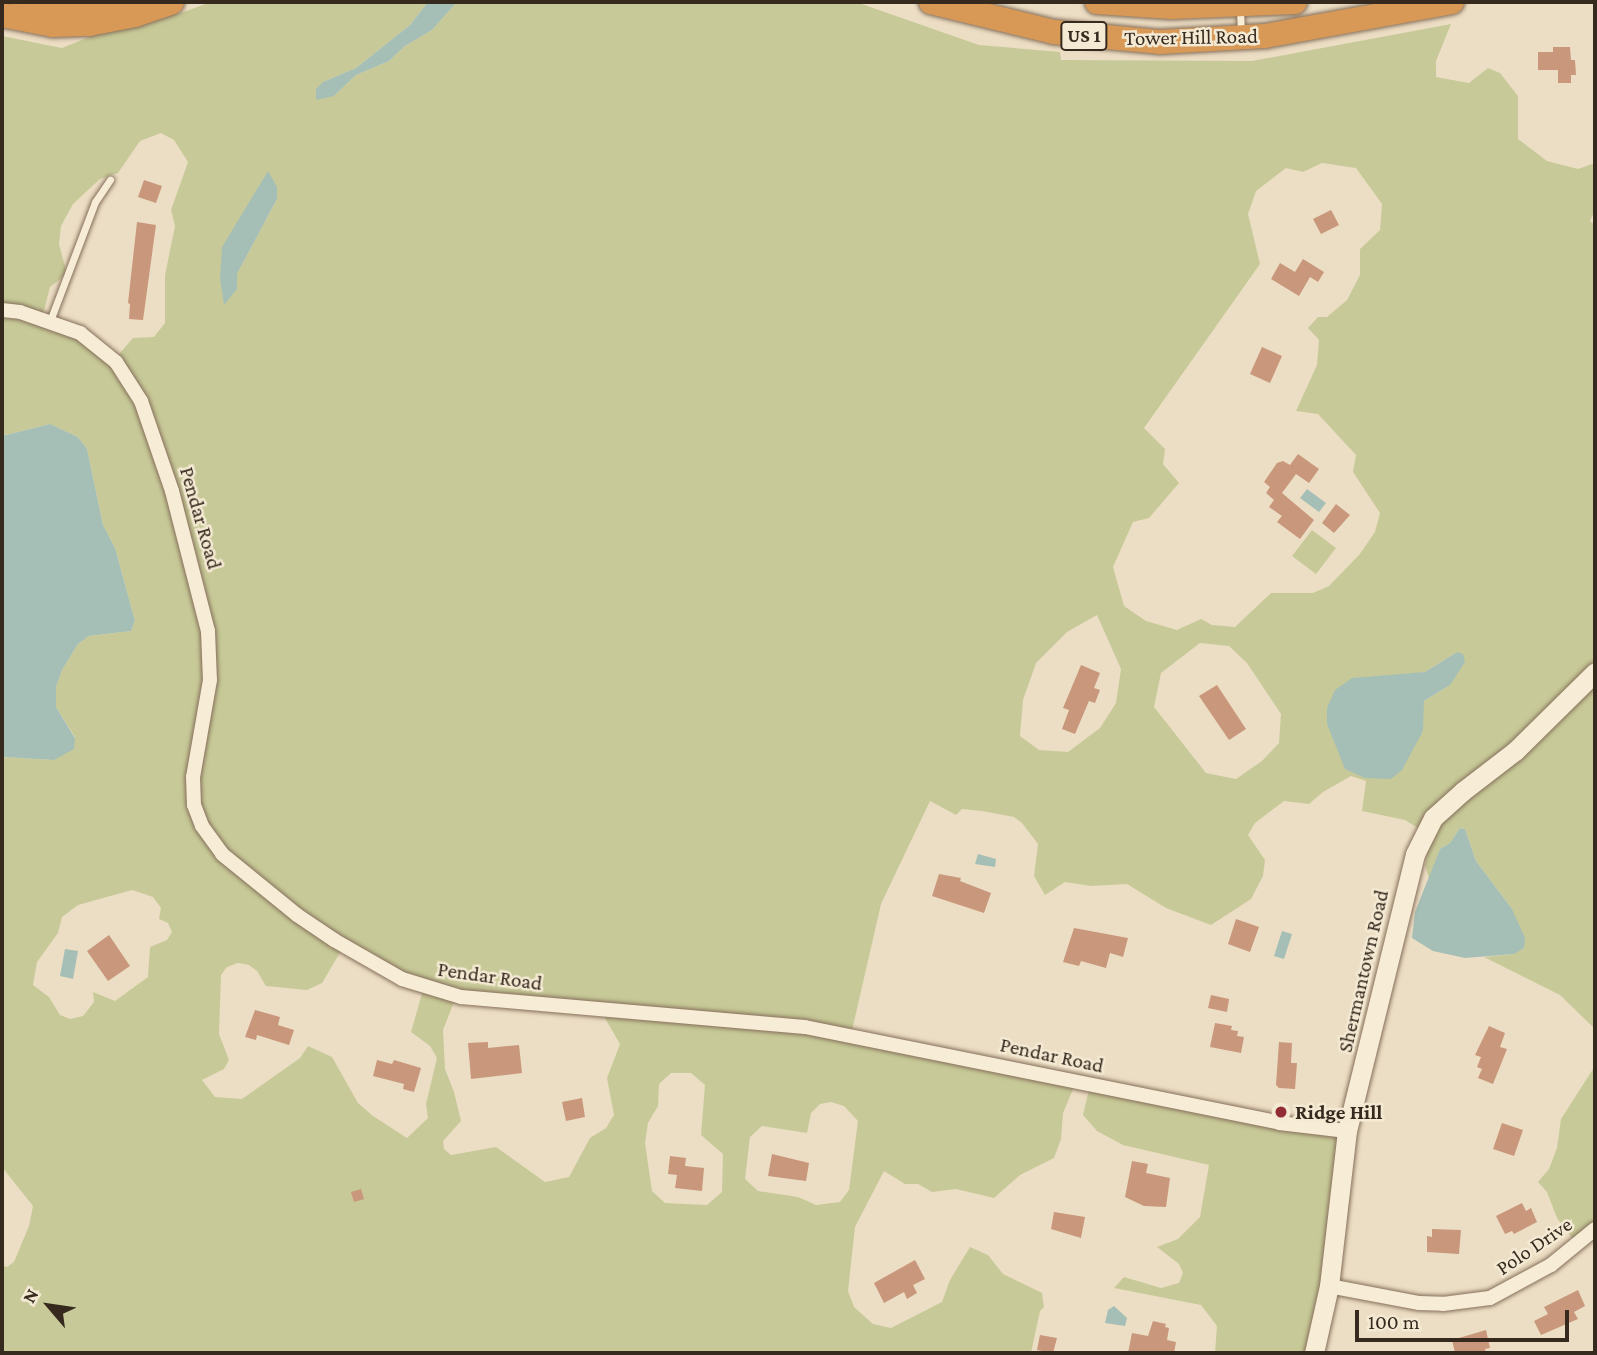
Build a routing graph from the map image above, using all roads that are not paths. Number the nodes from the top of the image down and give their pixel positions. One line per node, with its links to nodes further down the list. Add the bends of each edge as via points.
1 (22, 2): 2 (highway, via 72,7)
2 (119, 2)
3 (172, 2): 9 (highway, via 89,24 54,24)
4 (931, 2): 10 (highway, Tower Hill Road / US 1, via 1003,22 1106,38 1159,42)
5 (1097, 2): 8 (highway, Tower Hill Road / US 1)
6 (1294, 2): 8 (highway, Tower Hill Road / US 1)
7 (1452, 2): 10 (highway, Tower Hill Road / US 1, via 1315,29)
8 (1240, 7): 10 (lane)
9 (2, 15)
10 (1241, 38)
11 (110, 180): 13 (lane, via 95,202)
12 (2, 310): 13 (street, Pendar Road)
13 (50, 321): 15 (street, Pendar Road, via 80,332 116,362 142,401 172,491 208,631 210,680 193,776 194,805 202,826 238,868 334,940 402,979 461,997 805,1027 1254,1118)
14 (1595, 672): 15 (street, Shermantown Road, via 1515,751 1433,818 1415,854)
15 (1347, 1131): 17 (street, Shermantown Road)
16 (1595, 1229): 17 (street, Polo Drive, via 1551,1265 1490,1298 1419,1303)
17 (1329, 1286): 18 (street, Shermantown Road)
18 (1318, 1351)

